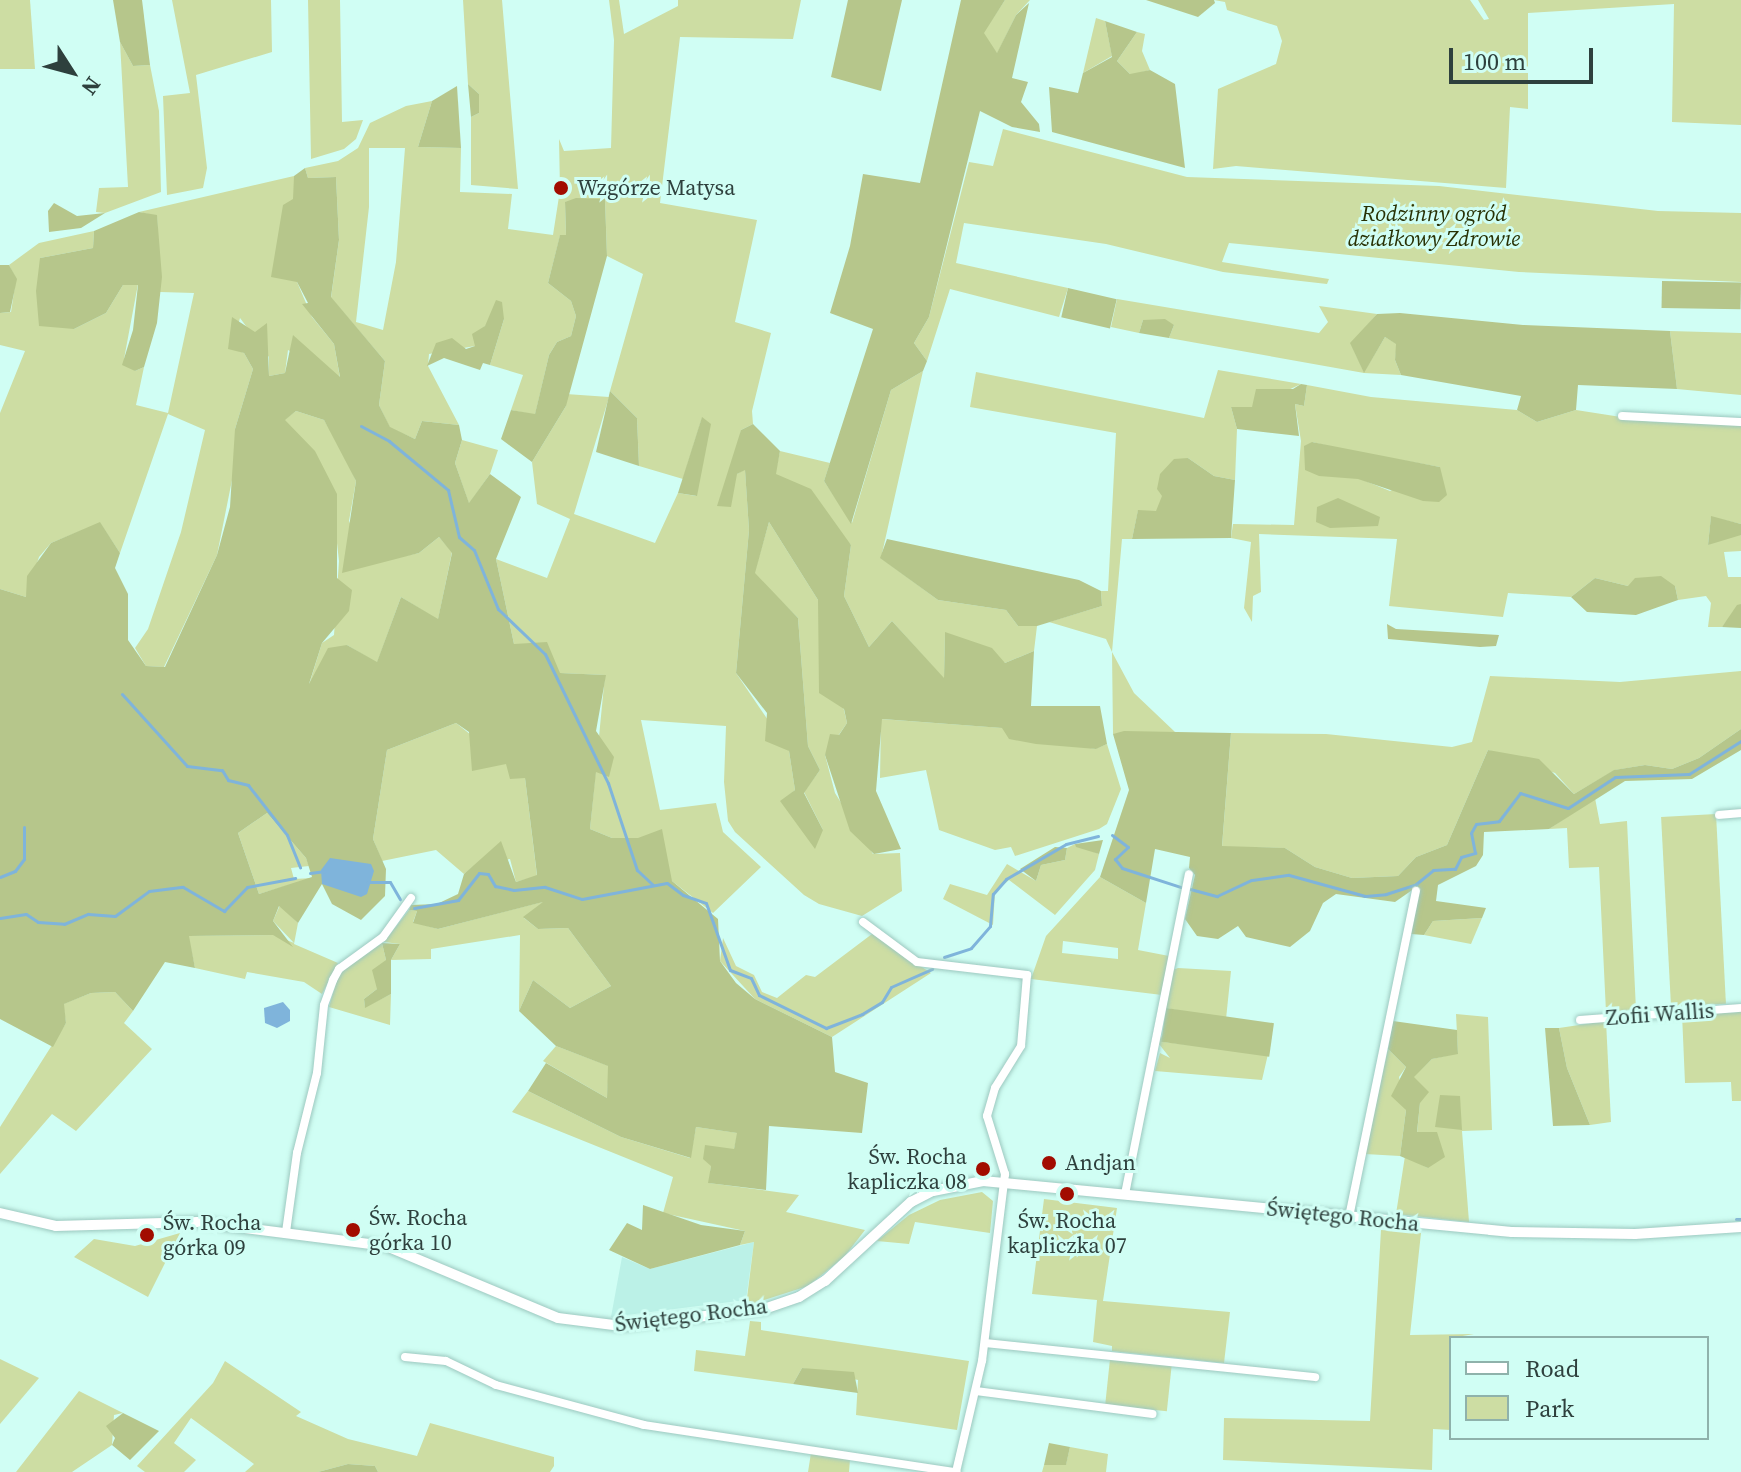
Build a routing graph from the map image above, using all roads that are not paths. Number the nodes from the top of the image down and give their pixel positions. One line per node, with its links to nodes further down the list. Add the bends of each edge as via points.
1 (1622, 416): 2 (street)
2 (1741, 422)
3 (1741, 813): 4 (street)
4 (1719, 815)
5 (1189, 874): 12 (street)
6 (1416, 891): 14 (street)
7 (411, 898): 16 (street, via 389,931 339,969 333,980)
8 (863, 922): 11 (street, via 917,962 1027,975 1021,1046 995,1088 986,1125)
9 (1741, 1008): 10 (street, Zofii Wallis)
10 (1580, 1020)
11 (1004, 1182): 12 (street, Świętego Rocha); 16 (street, Świętego Rocha, via 966,1183 921,1196 885,1222 825,1281 791,1301 621,1326 558,1318 406,1251); 17 (street)
12 (1125, 1194): 14 (street, Świętego Rocha)
13 (0, 1213): 16 (street, Świętego Rocha, via 56,1226 194,1222)
14 (1349, 1217): 15 (street, Świętego Rocha, via 1551,1233)
15 (1741, 1227)
16 (286, 1232)
17 (985, 1343): 19 (street); 20 (street)
18 (405, 1357): 22 (street, via 446,1361 496,1385 644,1425)
19 (1315, 1377)
20 (976, 1391): 21 (street); 22 (street)
21 (1153, 1414)
22 (956, 1472)

